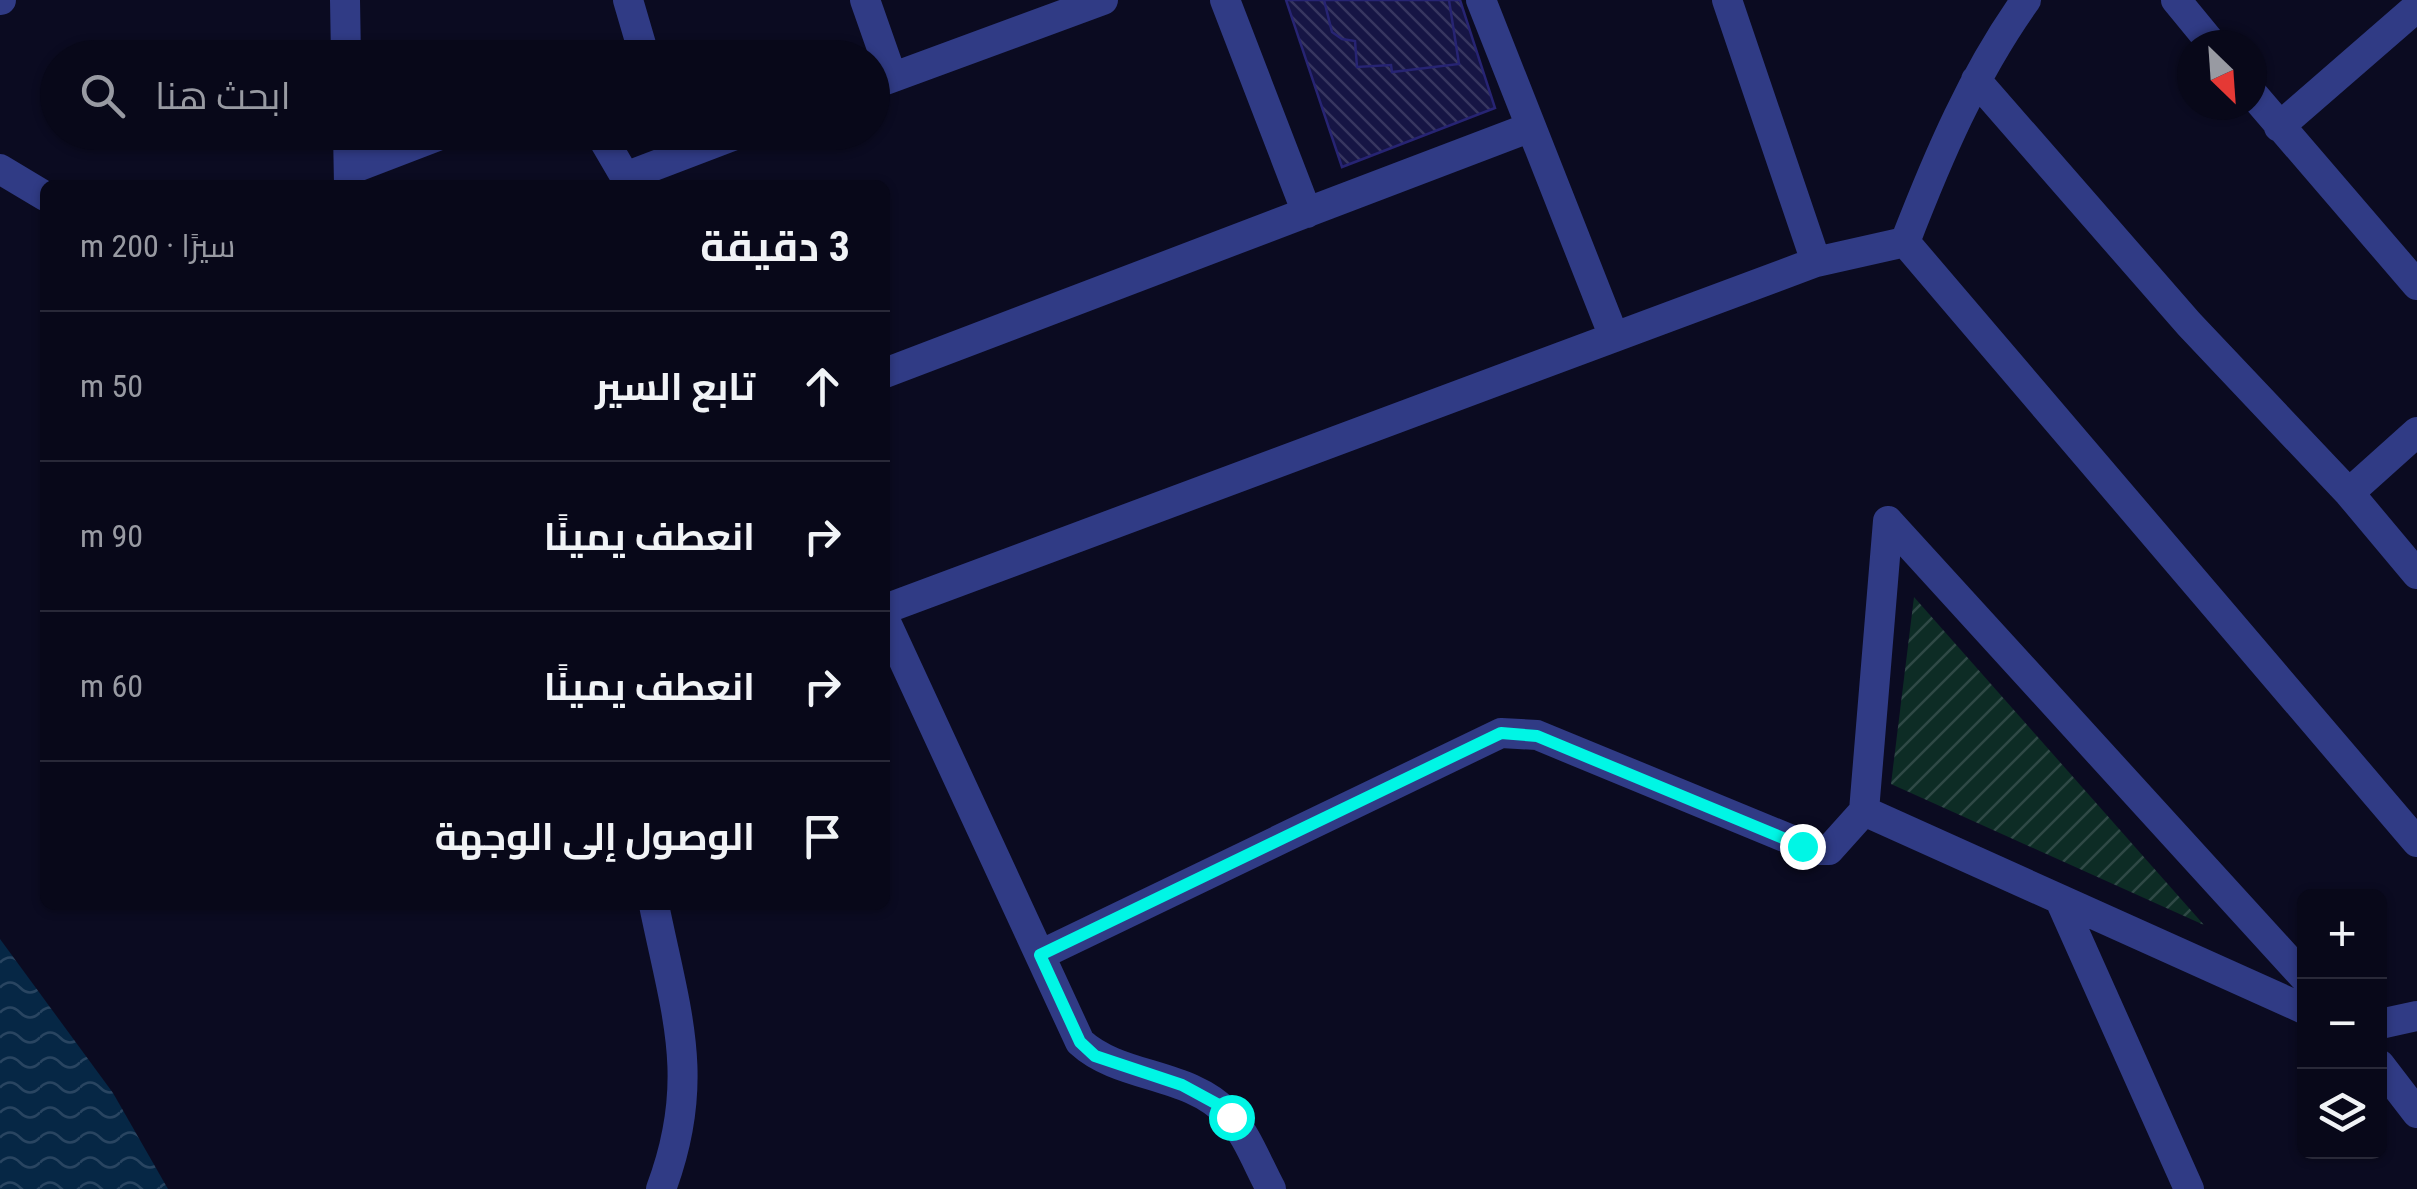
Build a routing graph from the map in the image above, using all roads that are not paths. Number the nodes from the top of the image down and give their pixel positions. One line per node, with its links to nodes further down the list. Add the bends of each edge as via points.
1 (345, 0): 12 (street)
2 (628, 0): 13 (street)
3 (864, 0): 14 (street)
4 (1103, 0): 15 (street)
5 (1225, 0): 29 (street)
6 (1481, 0): 18 (street)
7 (1728, 0): 31 (street)
8 (2026, 0): 16 (street)
9 (2176, 0): 11 (street)
10 (2417, 7): 19 (street)
11 (2201, 30)
12 (346, 40)
13 (639, 40)
14 (873, 40)
15 (890, 78)
16 (1976, 80): 30 (street); 36 (street, via 2189,324)
17 (2267, 112): 19 (street)
18 (1531, 127): 29 (street); 33 (street)
19 (2279, 127): 32 (street)
20 (348, 150): 25 (street)
21 (409, 150): 25 (street)
22 (610, 150): 26 (street)
23 (667, 150): 27 (street)
24 (0, 169): 28 (street)
25 (349, 178)
26 (627, 180)
27 (629, 180)
28 (40, 193)
29 (1306, 213): 34 (street)
30 (1905, 242): 31 (street); 41 (street)
31 (1816, 262): 33 (street)
32 (2417, 285)
33 (1614, 337): 38 (street)
34 (890, 371)
35 (2417, 432): 36 (street)
36 (2350, 494): 37 (street)
37 (2417, 574)
38 (890, 608)
39 (890, 631): 44 (street)
40 (1864, 811): 42 (street); 44 (street, via 1828,850 1816,850 1537,736 1501,733); 45 (street, via 1888,521)
41 (2417, 842)
42 (2060, 900): 46 (street); 53 (street)
43 (655, 910): 51 (street, via 685,1080)
44 (1040, 955): 52 (street, via 1080,1042 1095,1056 1217,1104)
45 (2297, 969)
46 (2297, 1005)
47 (2417, 1016): 48 (street)
48 (2387, 1022)
49 (2384, 1069): 50 (street)
50 (2417, 1113)
51 (661, 1189)
52 (1271, 1189)
53 (2189, 1189)

